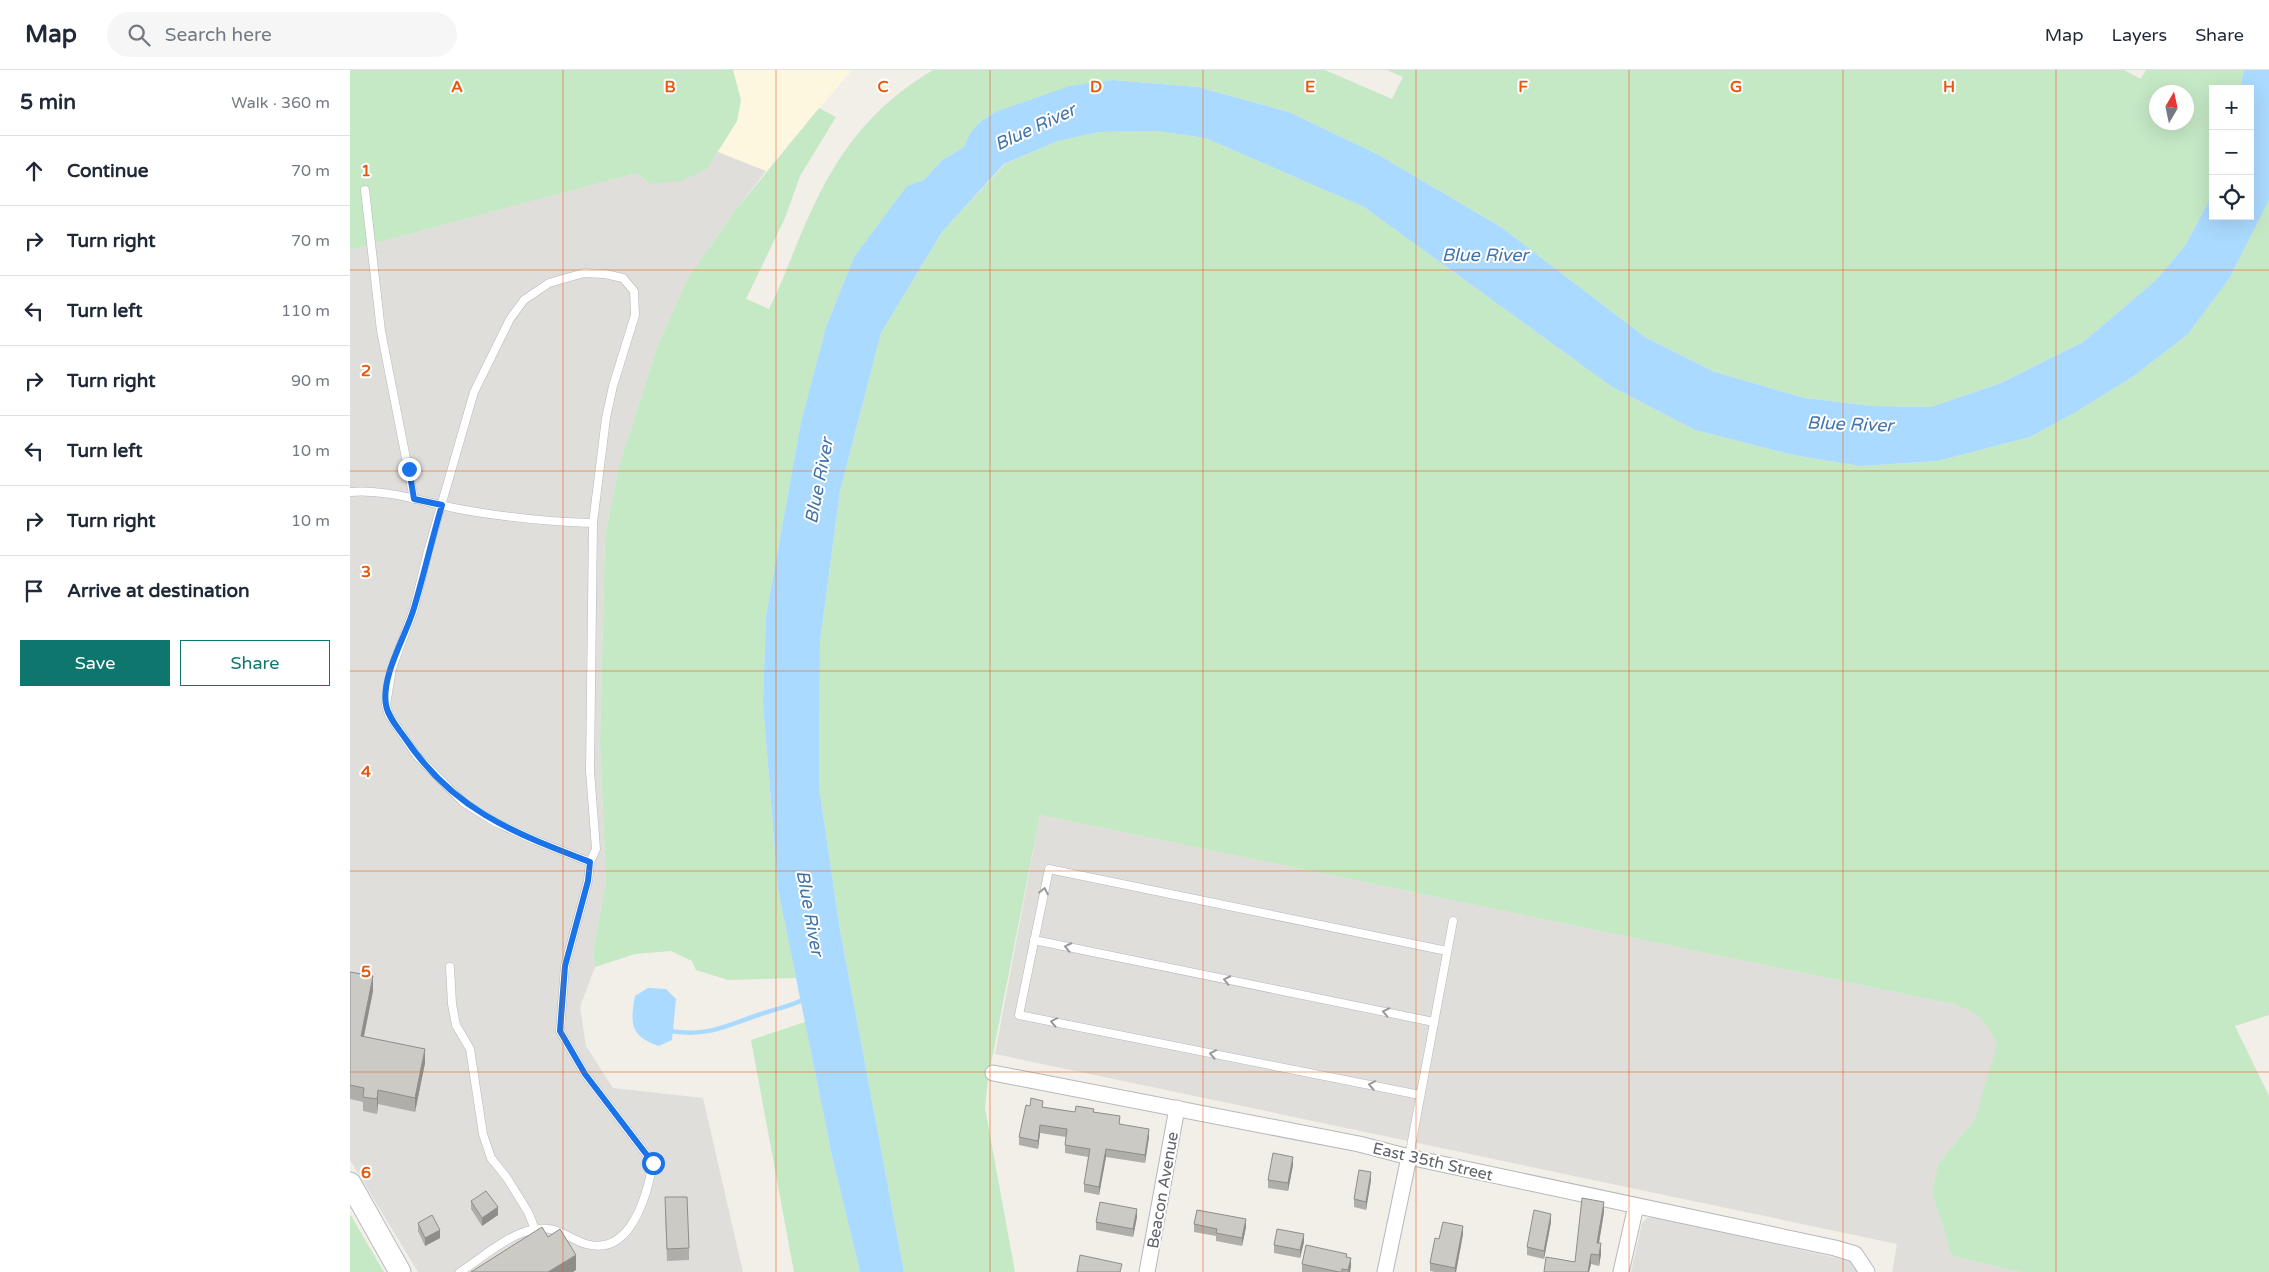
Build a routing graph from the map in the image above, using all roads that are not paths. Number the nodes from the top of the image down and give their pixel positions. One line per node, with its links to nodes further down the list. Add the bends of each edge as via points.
1 (365, 190): 3 (lane, via 381,331)
2 (350, 492): 3 (lane, via 383,492)
3 (414, 499): 4 (lane)
4 (442, 505): 5 (lane, via 524,518); 5 (lane, via 474,392 510,319 524,300 549,283 584,273 604,274 623,278 634,291 636,315 606,418); 6 (lane, via 414,609 392,668 386,705 389,715 417,756 463,802 495,822)
5 (593, 523): 6 (lane, via 590,771 596,849)
6 (590, 862): 18 (lane, via 565,966 560,1031 585,1074 653,1163 642,1207 619,1238 600,1246 585,1243 556,1229)
7 (1453, 921): 9 (lane)
8 (1034, 940): 9 (lane, one-way to 9, via 1048,870); 11 (lane, one-way to 8); 13 (lane, one-way to 8, via 1018,1015)
9 (1447, 951): 11 (lane)
10 (450, 967): 18 (lane, via 456,1025 470,1049 483,1134 490,1158 507,1178 528,1212)
11 (1434, 1022): 13 (lane)
12 (994, 1073): 14 (street, East 35th Street)
13 (1420, 1095): 15 (lane)
14 (1177, 1108): 15 (street, East 35th Street); 22 (street, Beacon Avenue)
15 (1409, 1157): 17 (street, East 35th Street); 23 (street)
16 (350, 1183): 20 (main road)
17 (1636, 1206): 19 (street, East 35th Street, via 1835,1248 1855,1254); 24 (street)
18 (534, 1229): 21 (lane, via 510,1239)
19 (1866, 1270)
20 (400, 1272)
21 (460, 1272)
22 (1147, 1272)
23 (1385, 1272)
24 (1621, 1272)

